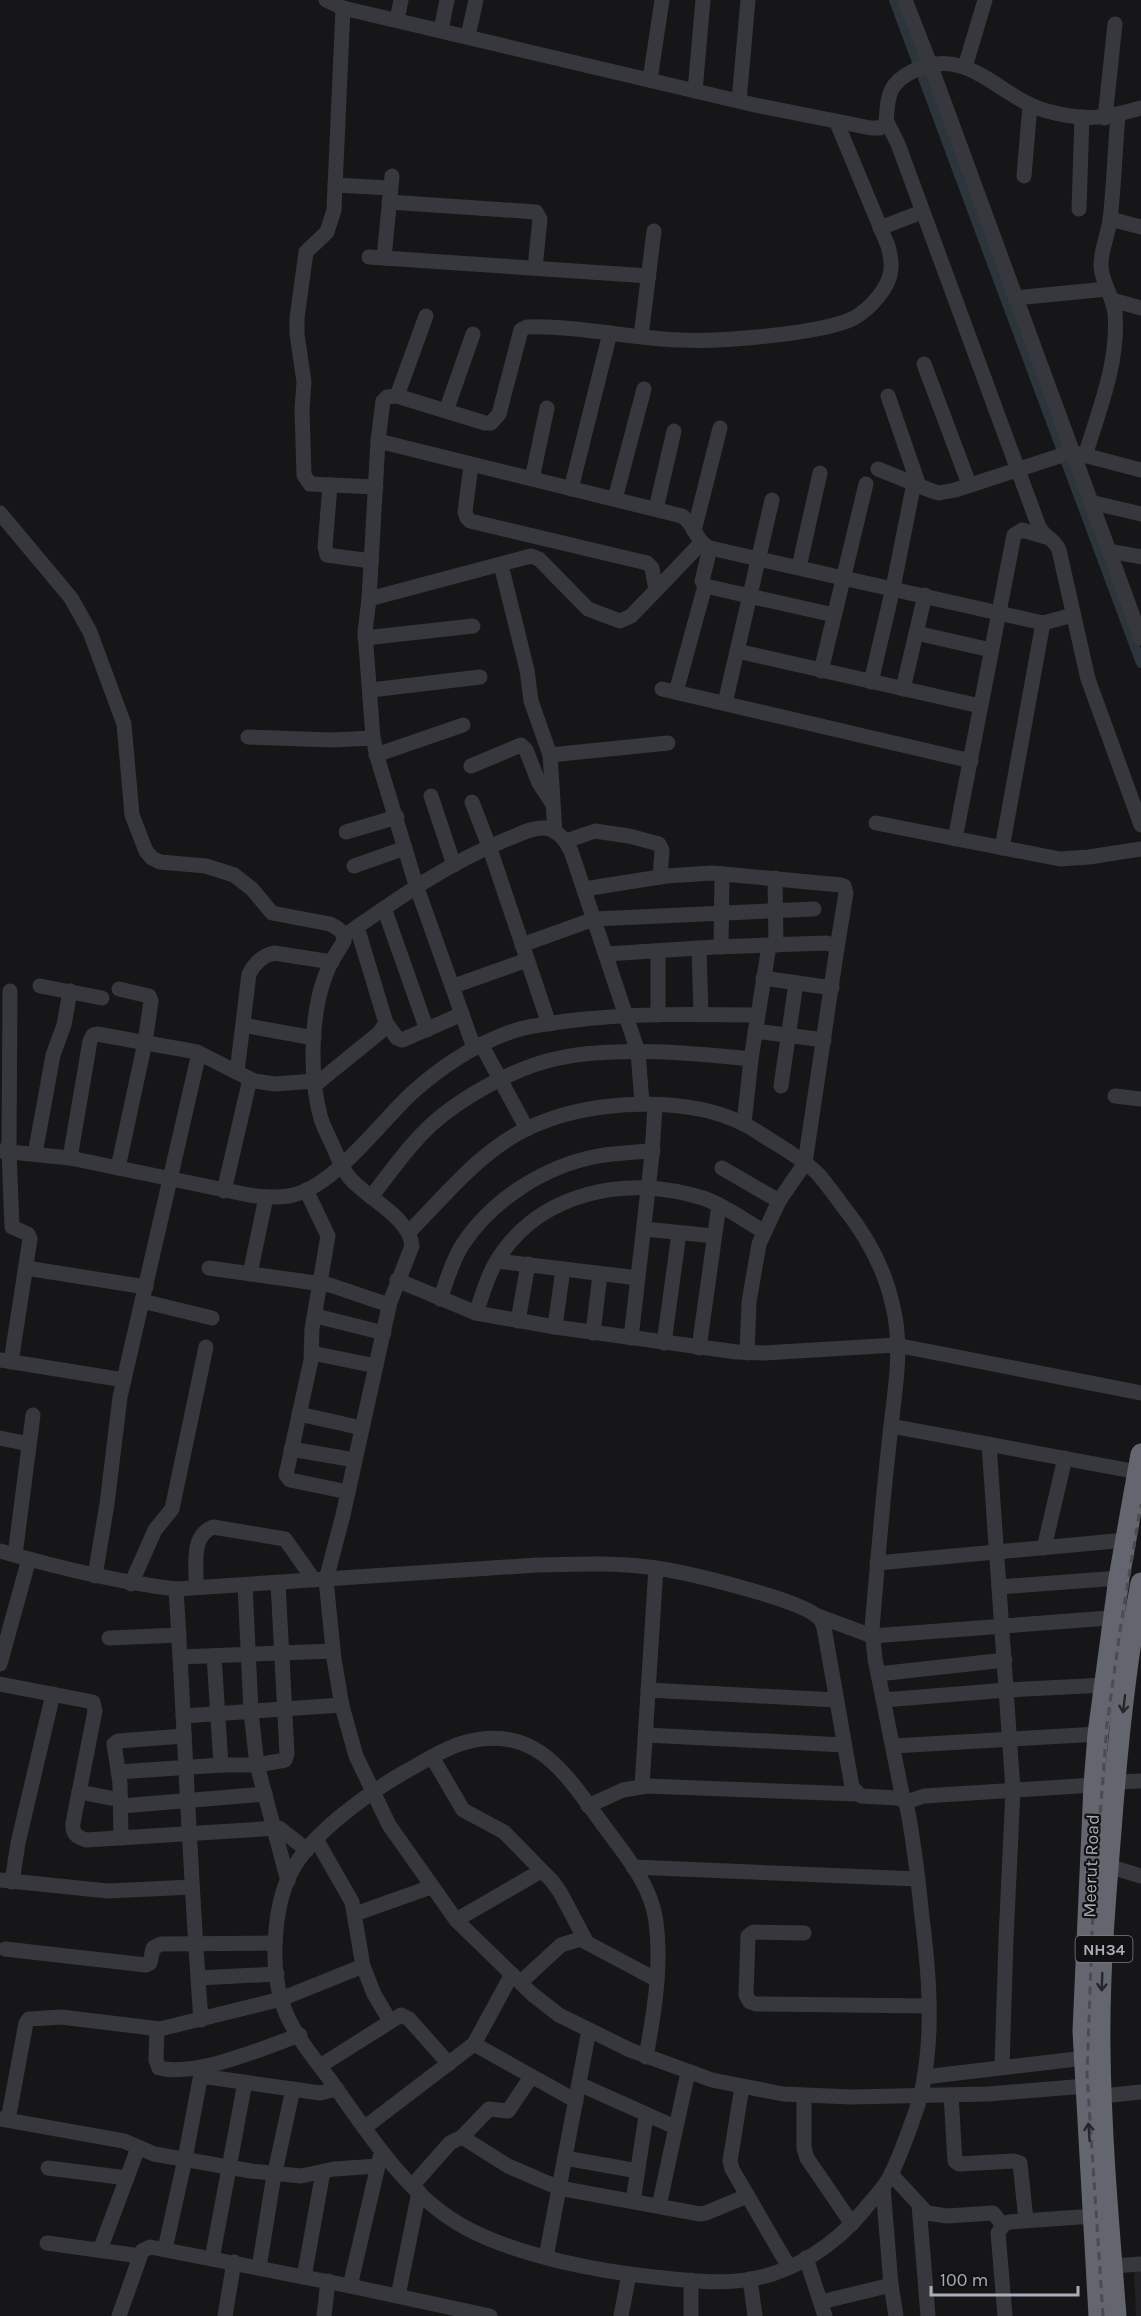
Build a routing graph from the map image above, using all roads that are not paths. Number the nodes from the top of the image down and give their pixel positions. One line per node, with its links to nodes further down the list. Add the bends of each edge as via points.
1 (326, 0): 11 (street)
2 (401, 0): 12 (street)
3 (447, 0): 14 (street)
4 (476, 0): 15 (street)
5 (662, 0): 18 (street)
6 (702, 0): 19 (street)
7 (748, 0): 20 (street)
8 (904, 0): 16 (street)
9 (985, 0): 17 (street)
10 (368, 7): 11 (street); 12 (street)
11 (343, 8): 28 (street)
12 (397, 20): 14 (street)
13 (1115, 24): 23 (street)
14 (441, 30): 15 (street)
15 (468, 36): 18 (street)
16 (924, 67): 17 (street, via 948,63); 25 (street, via 903,76 890,90); 39 (street)
17 (965, 67): 21 (street)
18 (650, 80): 19 (street)
19 (695, 91): 20 (street)
20 (739, 101): 26 (street)
21 (1030, 105): 24 (street); 27 (street)
22 (1141, 108): 23 (street)
23 (1112, 116): 24 (street); 32 (street)
24 (1082, 117): 30 (street)
25 (886, 120): 26 (street, via 880,128); 31 (street)
26 (837, 123): 34 (street)
27 (1024, 176)
28 (335, 185): 29 (street); 64 (street, via 331,223 323,237 306,252 297,327 304,382 305,478 310,484)
29 (390, 189): 36 (street, via 536,213 540,219); 36 (street, via 376,257)
30 (1079, 209)
31 (922, 212): 34 (street); 56 (street)
32 (1110, 219): 33 (street); 38 (street, via 1101,263)
33 (1141, 227)
34 (880, 228): 44 (street, via 891,260 890,278 871,304 853,318 815,328 712,340)
35 (654, 231): 37 (street)
36 (535, 268): 37 (street)
37 (649, 276): 44 (street)
38 (1109, 294): 39 (street); 40 (street); 54 (street, via 1115,333 1111,368)
39 (1015, 298): 54 (street)
40 (1141, 308)
41 (426, 316): 47 (street)
42 (610, 333): 44 (street); 50 (street, via 524,328 495,420 485,423); 66 (street)
43 (473, 334): 50 (street)
44 (641, 336)
45 (924, 364): 63 (street)
46 (644, 389): 67 (street)
47 (397, 396): 50 (street); 53 (street, via 383,401)
48 (888, 396): 62 (street)
49 (547, 408): 60 (street)
50 (446, 411)
51 (720, 428): 74 (street)
52 (674, 431): 70 (street)
53 (378, 441): 55 (street); 65 (street)
54 (1069, 455): 56 (street); 58 (street); 69 (street)
55 (471, 465): 60 (street); 82 (street, via 465,512 470,521 647,563 652,567 655,585)
56 (1017, 468): 63 (street); 73 (street)
57 (878, 469): 62 (street)
58 (1141, 470)
59 (820, 473): 80 (street)
60 (532, 479): 66 (street)
61 (866, 484): 81 (street)
62 (916, 484): 63 (street, via 939,493); 84 (street)
63 (969, 484)
64 (330, 485): 65 (street); 78 (street, via 327,555)
65 (376, 487): 78 (street)
66 (571, 489): 67 (street)
67 (615, 499): 70 (street)
68 (772, 500): 77 (street)
69 (1090, 502): 72 (street); 75 (street)
70 (656, 509): 74 (street, via 687,518)
71 (0, 513): 139 (street, via 70,598 90,632 124,723 132,815 152,858 206,866 234,875 272,913 330,924)
72 (1141, 514)
73 (1046, 537): 88 (street, via 1022,530 1014,535); 90 (street, via 1059,550)
74 (702, 540): 77 (street); 82 (street); 83 (street)
75 (1109, 551): 76 (street); 95 (street)
76 (1141, 557)
77 (760, 559): 80 (street); 85 (street)
78 (371, 561): 87 (street)
79 (501, 565): 82 (street, via 536,557 588,609 620,621 631,616); 87 (street); 110 (street, via 531,701)
80 (799, 567): 81 (street)
81 (844, 577): 84 (street); 89 (street)
82 (662, 584)
83 (705, 586): 85 (street); 103 (street, via 669,690)
84 (893, 588): 86 (street); 100 (street)
85 (751, 595): 89 (street); 97 (street)
86 (925, 595): 88 (street); 93 (street)
87 (369, 599): 94 (street)
88 (998, 612): 91 (street); 96 (street)
89 (834, 615): 98 (street)
90 (1073, 615): 91 (street); 118 (street, via 1096,704)
91 (1043, 623): 124 (street)
92 (472, 626): 94 (street)
93 (916, 633): 96 (street); 101 (street)
94 (365, 638): 102 (street)
95 (1141, 638)
96 (991, 650): 104 (street)
97 (737, 651): 98 (street); 103 (street)
98 (822, 671): 100 (street)
99 (480, 677): 102 (street)
100 (871, 682): 101 (street)
101 (903, 689): 104 (street)
102 (371, 690): 107 (street)
103 (725, 703): 111 (street)
104 (980, 706): 111 (street)
105 (463, 725): 109 (street)
106 (248, 737): 107 (street)
107 (373, 738): 109 (street)
108 (668, 743): 110 (street)
109 (376, 755): 116 (street)
110 (550, 755): 115 (street)
111 (971, 761): 121 (street)
112 (471, 766): 115 (street, via 521,745)
113 (431, 796): 126 (street)
114 (472, 802): 122 (street)
115 (553, 806): 120 (street)
116 (397, 818): 119 (street); 123 (street)
117 (876, 823): 121 (street)
118 (1141, 825)
119 (346, 832)
120 (560, 837): 122 (street, via 542,827); 129 (street, via 595,831 659,844); 132 (street)
121 (955, 839): 124 (street)
122 (489, 846): 126 (street); 140 (street)
123 (405, 848): 127 (street); 131 (street)
124 (1002, 848): 125 (street, via 1060,859)
125 (1141, 849)
126 (454, 865): 131 (street)
127 (354, 866)
128 (722, 874): 129 (street); 130 (street); 136 (street)
129 (660, 877): 132 (street)
130 (776, 878): 135 (street); 144 (street, via 844,886)
131 (416, 885): 133 (street); 152 (street)
132 (584, 889): 137 (street)
133 (384, 908): 138 (street); 166 (street)
134 (814, 909): 135 (street)
135 (776, 911): 136 (street); 141 (street)
136 (721, 914): 137 (street); 142 (street)
137 (594, 919): 140 (street); 146 (street)
138 (357, 927): 139 (street); 163 (street)
139 (344, 936): 148 (street)
140 (522, 945): 147 (street)
141 (772, 946): 142 (street); 144 (street, via 826,943); 149 (street)
142 (721, 947): 143 (street)
143 (699, 948): 145 (street); 159 (street)
144 (837, 948): 153 (street)
145 (658, 951): 146 (street); 160 (street)
146 (606, 954): 162 (street)
147 (528, 960): 152 (street); 164 (street)
148 (332, 962): 165 (street, via 274,953 259,960 249,974); 170 (street, via 323,983)
149 (763, 978): 150 (street); 161 (street)
150 (796, 983): 153 (street); 169 (street)
151 (40, 986): 155 (street)
152 (454, 986): 158 (street)
153 (832, 988): 171 (street)
154 (119, 989): 172 (street, via 151,998)
155 (70, 991): 157 (street); 188 (street, via 64,1025 53,1054)
156 (10, 992): 168 (street)
157 (102, 998)
158 (462, 1014): 166 (street); 173 (street)
159 (702, 1014): 160 (street); 161 (street)
160 (658, 1015): 162 (street)
161 (757, 1015): 167 (street)
162 (626, 1016): 164 (street); 174 (street)
163 (386, 1023): 166 (street, via 402,1040); 179 (street, via 379,1033)
164 (549, 1024): 173 (street, via 525,1027)
165 (243, 1025): 170 (street); 177 (street)
166 (427, 1030)
167 (755, 1031): 169 (street); 176 (street)
168 (5, 1033): 187 (street)
169 (789, 1035): 171 (street); 180 (street)
170 (314, 1038): 179 (street)
171 (824, 1040): 190 (street)
172 (145, 1042): 175 (street); 189 (street, via 97,1034 91,1037); 192 (street)
173 (478, 1046): 178 (street); 191 (street, via 412,1093)
174 (638, 1052): 176 (street); 178 (street, via 558,1058); 183 (street)
175 (199, 1053): 177 (street); 194 (street)
176 (751, 1059): 184 (street)
177 (244, 1076): 179 (street, via 275,1083); 197 (street)
178 (499, 1079): 185 (street); 199 (street, via 443,1115)
179 (315, 1083): 191 (street, via 321,1119)
180 (781, 1086)
181 (1115, 1096): 182 (street)
182 (1141, 1099)
183 (649, 1104): 184 (street, via 688,1108); 185 (street, via 576,1112); 186 (street)
184 (744, 1124): 190 (street)
185 (527, 1129): 204 (street, via 483,1157)
186 (652, 1151): 195 (street); 218 (street, via 599,1156 573,1163 538,1177 511,1194 462,1245)
187 (5, 1152): 188 (street); 209 (street, via 12,1227 28,1234 30,1239)
188 (35, 1154): 189 (street)
189 (70, 1158): 192 (street)
190 (805, 1163): 200 (street); 229 (street, via 860,1227 872,1248 894,1307)
191 (341, 1166): 196 (street); 199 (street)
192 (118, 1168): 194 (street)
193 (722, 1168): 200 (street)
194 (171, 1180): 197 (street); 217 (street)
195 (649, 1186): 201 (street); 202 (street); 207 (street, via 603,1190 565,1203 524,1229)
196 (306, 1190): 198 (street, via 290,1196); 216 (street, via 327,1236)
197 (224, 1191): 198 (street)
198 (266, 1197): 212 (street)
199 (370, 1197): 204 (street)
200 (779, 1201): 203 (street)
201 (718, 1205): 203 (street); 206 (street)
202 (644, 1229): 205 (street); 214 (street)
203 (763, 1231): 233 (street, via 752,1278)
204 (409, 1232): 215 (street, via 412,1246)
205 (679, 1233): 206 (street); 228 (street)
206 (714, 1236): 231 (street)
207 (497, 1261): 208 (street); 220 (street)
208 (528, 1264): 211 (street); 223 (street)
209 (26, 1268): 217 (street); 234 (street)
210 (209, 1268): 212 (street)
211 (562, 1269): 213 (street); 224 (street)
212 (250, 1274): 216 (street)
213 (600, 1274): 214 (street); 226 (street)
214 (638, 1278): 227 (street)
215 (397, 1280): 218 (street); 219 (street)
216 (321, 1283): 219 (street); 221 (street)
217 (144, 1294): 222 (street); 236 (street)
218 (440, 1299): 220 (street)
219 (389, 1305): 225 (street)
220 (476, 1313): 223 (street)
221 (316, 1316): 225 (street); 232 (street)
222 (212, 1318)
223 (518, 1321): 224 (street)
224 (555, 1327): 226 (street)
225 (384, 1333): 235 (street)
226 (593, 1333): 227 (street)
227 (631, 1338): 228 (street)
228 (664, 1343): 231 (street)
229 (896, 1345): 233 (street); 237 (street); 240 (street)
230 (206, 1347): 262 (street, via 172,1509 155,1530)
231 (699, 1348): 233 (street)
232 (312, 1353): 235 (street); 238 (street)
233 (747, 1353)
234 (5, 1361): 236 (street)
235 (376, 1366): 241 (street)
236 (124, 1380): 257 (street)
237 (1141, 1393)
238 (299, 1414): 241 (street); 245 (street)
239 (33, 1415): 243 (street)
240 (891, 1426): 244 (street); 255 (street)
241 (362, 1428): 247 (street)
242 (0, 1438): 243 (street)
243 (29, 1444): 254 (street)
244 (988, 1444): 246 (street); 253 (street)
245 (291, 1449): 247 (street); 249 (street, via 286,1475 290,1480)
246 (1065, 1458): 248 (street); 251 (street)
247 (356, 1460): 249 (street)
248 (1139, 1463): 250 (highway, Meerut Road / NH34)
249 (348, 1492): 259 (street)
250 (1126, 1540): 251 (street); 258 (highway, Meerut Road / NH34)
251 (1044, 1548): 253 (street)
252 (0, 1551): 254 (street)
253 (997, 1552): 255 (street); 265 (street)
254 (22, 1557): 257 (street); 280 (street)
255 (878, 1563): 272 (street)
256 (656, 1568): 259 (street, via 537,1564); 267 (street, via 727,1584); 285 (street)
257 (95, 1576): 262 (street)
258 (1119, 1578): 265 (street); 269 (highway, Meerut Road / NH34)
259 (320, 1580): 260 (street); 264 (street, via 285,1539 213,1527 199,1536); 274 (street)
260 (278, 1583): 263 (street); 275 (street)
261 (1141, 1583): 268 (highway, Meerut Road / NH34)
262 (131, 1584): 266 (street)
263 (245, 1585): 264 (street); 276 (street)
264 (196, 1587): 266 (street)
265 (999, 1587): 270 (street)
266 (176, 1589): 271 (street)
267 (818, 1616): 272 (street); 288 (street, via 823,1623)
268 (1135, 1616): 269 (street); 281 (highway, Meerut Road / NH34)
269 (1113, 1618): 270 (street); 284 (highway, Meerut Road / NH34)
270 (1002, 1626): 272 (street); 279 (street)
271 (179, 1635): 273 (street); 278 (street)
272 (872, 1636): 282 (street)
273 (109, 1638)
274 (333, 1651): 275 (street); 290 (street)
275 (282, 1653): 276 (street); 291 (street)
276 (248, 1654): 277 (street); 292 (street)
277 (214, 1656): 278 (street); 293 (street)
278 (180, 1657): 294 (street)
279 (1005, 1660): 282 (street); 286 (street)
280 (0, 1664)
281 (1135, 1664): 307 (highway, Meerut Road / NH34, one-way to 307)
282 (878, 1674): 289 (street)
283 (0, 1684): 287 (street)
284 (1105, 1684): 286 (street); 295 (highway, Meerut Road / NH34)
285 (648, 1690): 288 (street); 296 (street)
286 (1007, 1690): 289 (street); 298 (street)
287 (53, 1694): 311 (street, via 92,1701 95,1706); 327 (street)
288 (836, 1700): 299 (street)
289 (883, 1700): 300 (street)
290 (342, 1705): 291 (street); 310 (street, via 356,1756)
291 (284, 1709): 292 (street); 303 (street, via 286,1759)
292 (251, 1712): 293 (street); 303 (street)
293 (216, 1714): 294 (street); 302 (street)
294 (183, 1716): 297 (street)
295 (1098, 1734): 298 (street); 307 (highway, Meerut Road / NH34)
296 (646, 1735): 299 (street); 308 (street)
297 (184, 1736): 304 (street); 305 (street, via 115,1742)
298 (1011, 1739): 300 (street); 309 (street)
299 (844, 1745): 313 (street)
300 (892, 1746): 315 (street)
301 (432, 1757): 310 (street); 317 (street, via 483,1738 515,1740 539,1749 566,1774); 324 (street, via 463,1810 504,1832)
302 (221, 1765): 303 (street); 304 (street)
303 (257, 1765): 312 (street)
304 (187, 1767): 305 (street); 314 (street)
305 (118, 1772): 316 (street)
306 (1141, 1781): 307 (street)
307 (1105, 1783): 309 (street); 322 (highway, Meerut Road / NH34); 352 (highway, Meerut Road / NH34, via 1083,2031)
308 (642, 1786): 313 (street); 317 (street)
309 (1013, 1790): 315 (street); 355 (street)
310 (372, 1791): 321 (street); 330 (street, via 389,1825)
311 (79, 1792): 316 (street); 320 (street, via 74,1833 87,1840)
312 (265, 1794): 314 (street); 318 (street)
313 (857, 1794): 315 (street)
314 (189, 1800): 316 (street); 319 (street)
315 (905, 1800): 326 (street)
316 (122, 1803): 320 (street)
317 (588, 1806): 323 (street)
318 (274, 1828): 319 (street); 321 (street); 328 (street)
319 (189, 1832): 320 (street); 329 (street)
320 (121, 1838)
321 (312, 1845): 328 (street, via 294,1866); 331 (street, via 352,1902)
322 (1108, 1866): 325 (street); 366 (highway, Meerut Road / NH34, one-way to 366, via 1100,2048)
323 (633, 1867): 326 (street); 342 (street, via 655,1916)
324 (541, 1870): 332 (street); 334 (street, via 560,1892)
325 (1141, 1876)
326 (918, 1880): 344 (street, via 929,1970)
327 (6, 1881): 329 (street, via 108,1891)
328 (288, 1881): 336 (street, via 283,1890)
329 (192, 1887): 335 (street)
330 (431, 1887): 331 (street); 332 (street)
331 (355, 1914): 338 (street)
332 (456, 1920): 341 (street)
333 (804, 1933): 344 (street, via 753,1932 748,1936 746,1995 750,2002)
334 (585, 1941): 341 (street, via 573,1939 561,1945); 342 (street)
335 (195, 1942): 336 (street); 337 (street, via 159,1945 153,1948 146,1965); 340 (street)
336 (275, 1943): 339 (street)
337 (5, 1949)
338 (363, 1966): 343 (street); 346 (street)
339 (277, 1974): 340 (street); 343 (street)
340 (198, 1978): 345 (street)
341 (517, 1978): 348 (street, via 559,2014); 350 (street)
342 (657, 1980): 351 (street)
343 (281, 1999): 345 (street); 349 (street)
344 (928, 2006): 359 (street)
345 (201, 2019): 347 (street)
346 (390, 2021): 353 (street, via 406,2016); 354 (street)
347 (157, 2029): 357 (street, via 159,2068); 372 (street, via 61,2018 29,2019)
348 (589, 2030): 351 (street); 361 (street)
349 (300, 2035): 354 (street); 357 (street)
350 (474, 2044): 353 (street); 358 (street)
351 (646, 2056): 356 (street)
352 (1085, 2058): 355 (street); 366 (highway, Meerut Road / NH34)
353 (449, 2064): 374 (street)
354 (320, 2066): 364 (street)
355 (1002, 2067): 359 (street)
356 (688, 2073): 362 (street); 373 (street)
357 (195, 2074): 360 (street); 379 (street)
358 (531, 2077): 370 (street); 375 (street, via 508,2110 489,2109)
359 (924, 2077): 367 (street)
360 (245, 2082): 363 (street); 382 (street)
361 (579, 2084): 370 (street); 371 (street)
362 (742, 2087): 369 (street); 390 (street, via 730,2162)
363 (293, 2089): 364 (street, via 320,2093); 385 (street)
364 (337, 2089): 374 (street)
365 (1141, 2092): 366 (street)
366 (1092, 2093): 368 (street); 394 (highway, Meerut Road / NH34, one-way to 366); 407 (highway, Meerut Road / NH34)
367 (921, 2095): 368 (street); 369 (street); 387 (street)
368 (951, 2095): 395 (street, via 955,2161 1020,2163)
369 (804, 2096): 396 (street, via 807,2158)
370 (576, 2101): 378 (street)
371 (646, 2116): 373 (street); 383 (street)
372 (4, 2120): 376 (street, via 124,2141)
373 (675, 2127): 393 (street)
374 (364, 2128): 377 (street)
375 (462, 2137): 388 (street, via 508,2166); 389 (street, via 450,2143)
376 (138, 2148): 379 (street); 386 (street)
377 (382, 2150): 380 (street); 389 (street)
378 (565, 2158): 383 (street); 388 (street)
379 (185, 2160): 382 (street); 399 (street)
380 (378, 2166): 384 (street); 416 (street)
381 (48, 2168): 386 (street)
382 (230, 2168): 385 (street); 404 (street)
383 (638, 2171): 391 (street)
384 (323, 2172): 385 (street, via 301,2176); 411 (street)
385 (274, 2173): 409 (street)
386 (127, 2178): 400 (street)
387 (887, 2180): 392 (street); 396 (street); 415 (street)
388 (559, 2187): 391 (street); 402 (street)
389 (416, 2189): 402 (street, via 466,2228); 417 (street)
390 (747, 2196): 393 (street, via 703,2214); 408 (street)
391 (633, 2201): 393 (street)
392 (919, 2205): 397 (street, via 934,2215 993,2213); 427 (street)
393 (659, 2206)
394 (1094, 2216): 395 (street); 429 (highway, Meerut Road / NH34)
395 (1026, 2220): 397 (street)
396 (852, 2224): 403 (street)
397 (1003, 2225): 428 (street, via 998,2233)
398 (47, 2243): 400 (street)
399 (165, 2249): 401 (street, via 146,2247); 404 (street)
400 (100, 2250): 401 (street)
401 (140, 2256): 419 (street)
402 (546, 2257): 410 (street)
403 (806, 2258): 408 (street); 418 (street)
404 (212, 2259): 405 (street)
405 (234, 2262): 409 (street); 420 (street)
406 (1141, 2265): 407 (street)
407 (1112, 2266): 430 (highway, Meerut Road / NH34)
408 (789, 2267): 412 (street)
409 (259, 2268): 411 (street)
410 (629, 2274): 413 (street); 423 (street)
411 (304, 2277): 414 (street)
412 (750, 2279): 413 (street); 425 (street)
413 (692, 2280): 424 (street)
414 (328, 2281): 416 (street); 421 (street)
415 (891, 2285): 418 (street); 426 (street)
416 (350, 2286): 417 (street)
417 (398, 2296): 422 (street)
418 (823, 2309)
419 (119, 2316)
420 (225, 2316)
421 (324, 2316)
422 (490, 2316)
423 (621, 2316)
424 (691, 2316)
425 (755, 2316)
426 (896, 2316)
427 (928, 2316)
428 (1005, 2316)
429 (1099, 2316)
430 (1116, 2316)

